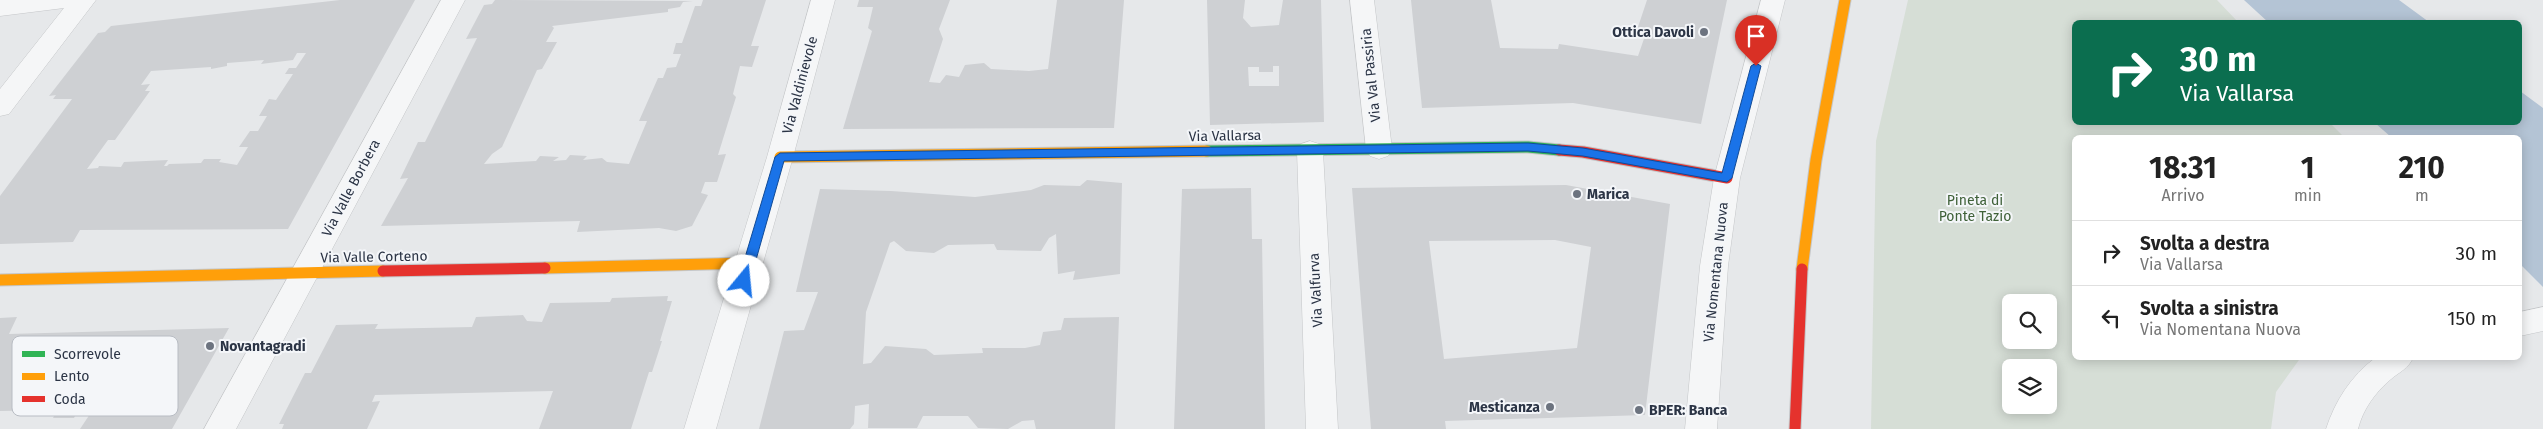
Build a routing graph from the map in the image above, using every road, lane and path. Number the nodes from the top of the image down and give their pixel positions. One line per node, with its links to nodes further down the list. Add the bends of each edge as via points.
1 (68, 0): 8 (street)
2 (84, 0): 9 (street)
3 (453, 0): 15 (street, Via Valle Borbera)
4 (823, 0): 12 (street, Via Valdinievole)
5 (1362, 0): 10 (street, Via Val Passiria)
6 (1773, 0): 13 (street, Via Nomentana Nuova)
7 (1845, 0): 24 (street, via 1809,197 1798,305)
8 (0, 8)
9 (0, 107)
10 (1379, 149): 11 (street, Via Vallarsa); 13 (street, Via Vallarsa, via 1555,148)
11 (1310, 151): 12 (street, Via Vallarsa); 22 (street, Via Valfurva)
12 (780, 157): 14 (street, Via Valdinievole)
13 (1727, 178): 23 (street, Via Nomentana Nuova, via 1714,266)
14 (750, 263): 15 (street, Via Valle Corteno); 21 (street, Via Valdinievole)
15 (304, 274): 16 (street, Via Valle Corteno); 20 (street, Via Valle Borbera)
16 (0, 280)
17 (2543, 319): 18 (street)
18 (2522, 324)
19 (2395, 360): 25 (street, via 2361,390)
20 (220, 429)
21 (700, 429)
22 (1322, 429)
23 (1701, 429)
24 (1796, 429)
25 (2342, 429)

